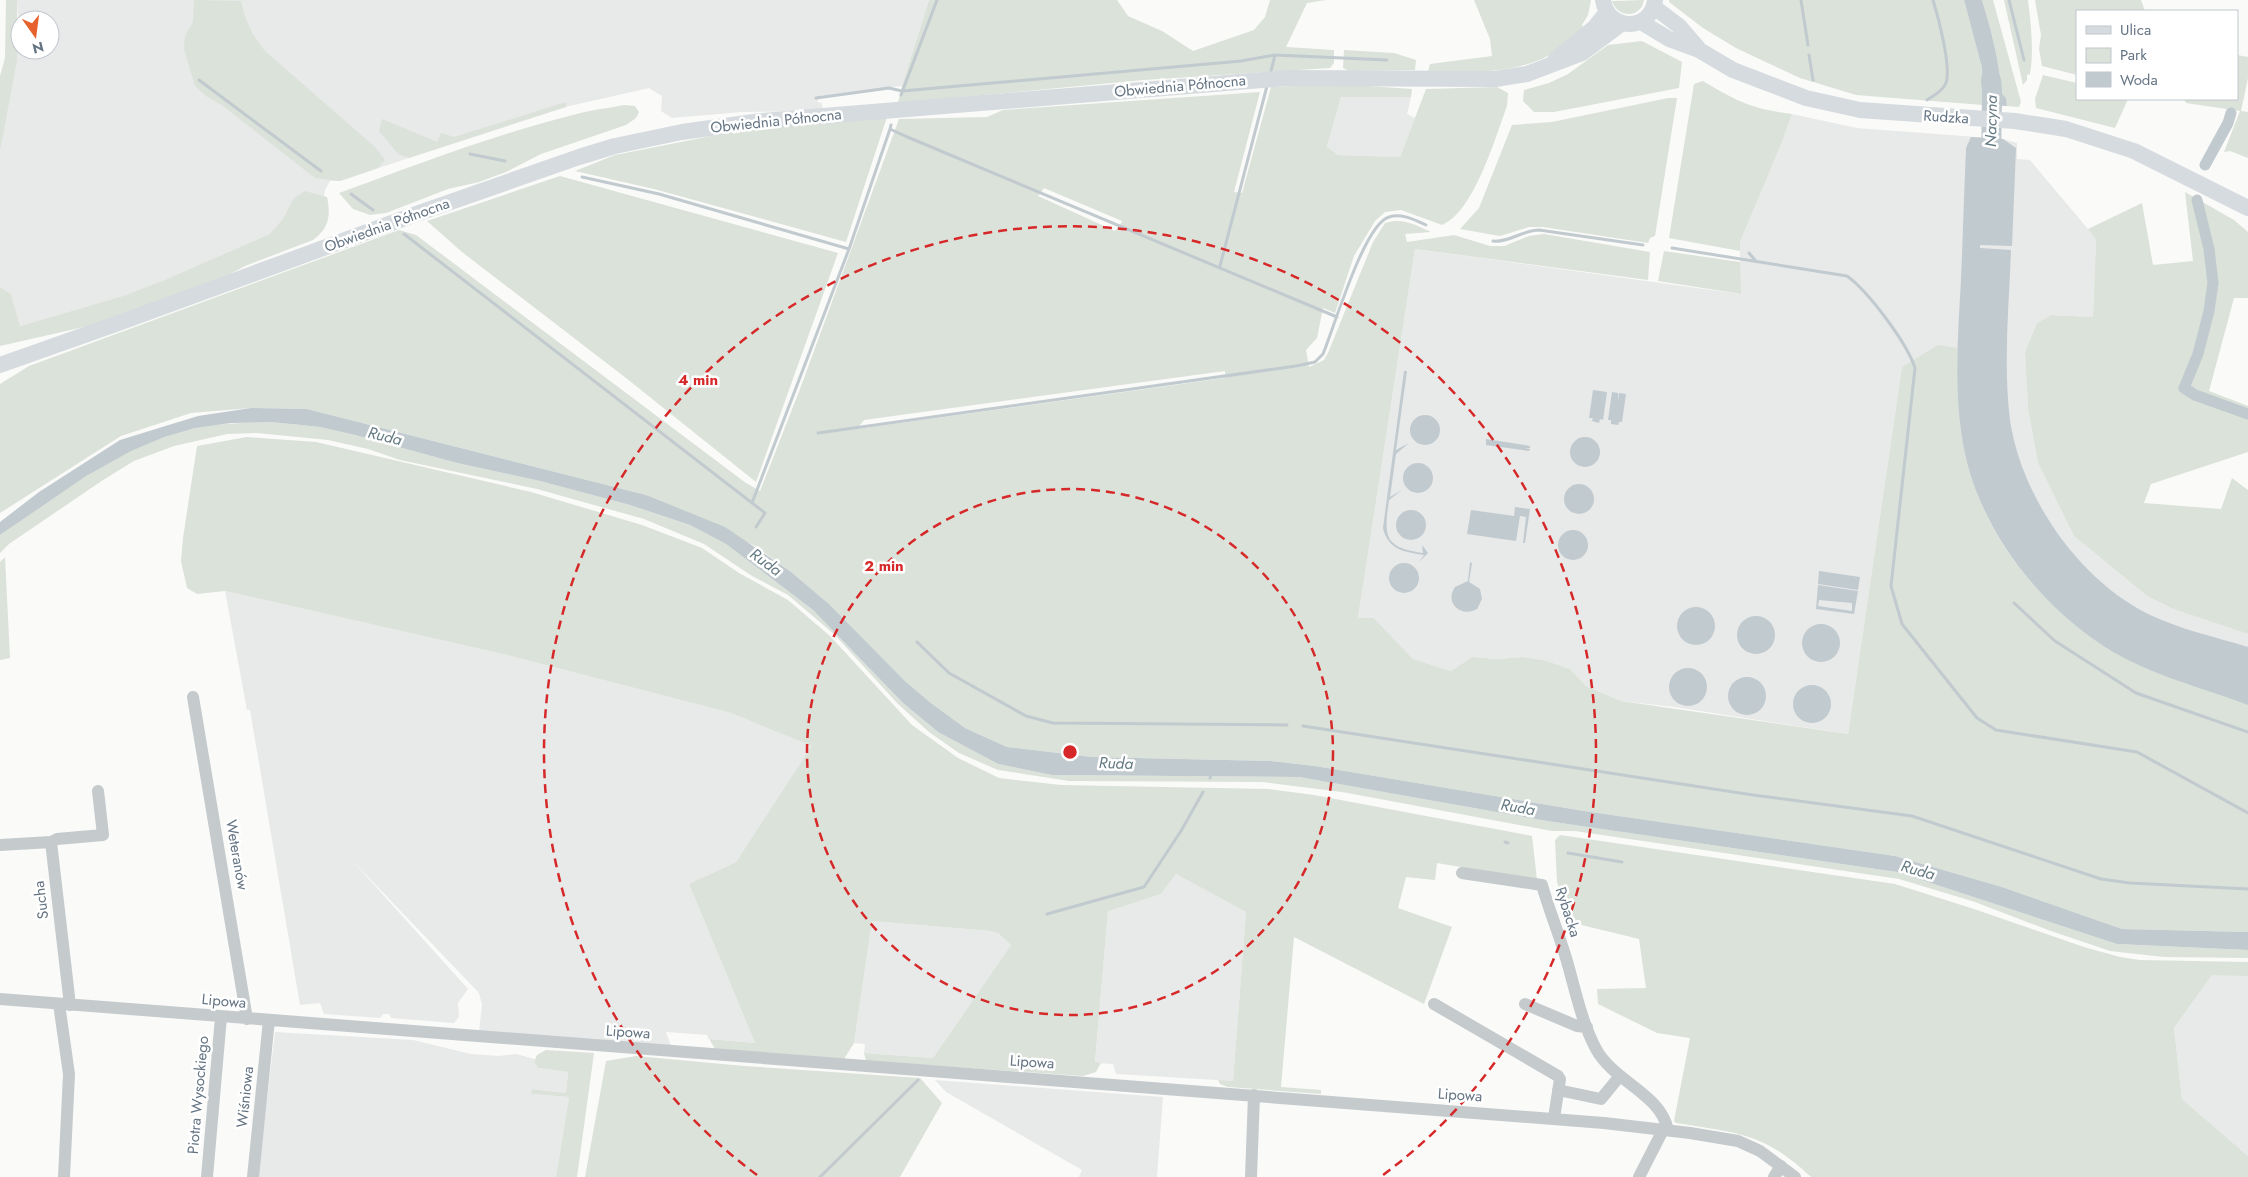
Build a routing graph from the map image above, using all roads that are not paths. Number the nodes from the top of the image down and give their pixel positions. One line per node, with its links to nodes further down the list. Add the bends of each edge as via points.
1 (1655, 4): 3 (main road); 5 (main road, Rudzka)
2 (1605, 6): 4 (main road); 6 (main road, Obwiednia Północna, via 1594,28)
3 (1641, 22): 4 (main road); 5 (main road, Rudzka, via 1669,39)
4 (1621, 24): 6 (main road, Obwiednia Północna, via 1582,53)
5 (1699, 50): 7 (main road, Rudzka, via 1733,70 1835,106 1883,113 2015,121 2066,129 2116,144)
6 (1549, 65): 9 (main road, Obwiednia Północna, via 1527,74 1495,79 1288,78 770,120 682,132 614,146 572,160)
7 (2248, 208)
8 (0, 351): 9 (main road)
9 (37, 351): 10 (main road, Obwiednia Północna); 11 (main road, Obwiednia Północna); 12 (main road)
10 (0, 356)
11 (0, 364)
12 (0, 372)
13 (193, 697): 23 (street, Weteranów)
14 (98, 791): 15 (street, via 103,836)
15 (51, 842): 16 (street); 19 (street, Sucha)
16 (0, 845)
17 (1462, 872): 25 (street, Rybacka, via 1542,885)
18 (0, 999): 19 (street, Lipowa)
19 (65, 1004): 22 (street, Lipowa); 32 (street, Sucha, via 68,1074)
20 (1434, 1004): 27 (street, via 1558,1076)
21 (1525, 1004): 25 (street, via 1577,1026)
22 (222, 1017): 23 (street, Lipowa); 33 (street, Piotra Wysockiego)
23 (247, 1019): 24 (street, Lipowa)
24 (268, 1020): 28 (street, Lipowa); 34 (street, Wiśniowa)
25 (1587, 1027): 26 (street, Rybacka, via 1600,1056)
26 (1620, 1077): 27 (street, via 1601,1099); 30 (street, Rybacka, via 1660,1109 1665,1117)
27 (1558, 1090): 29 (street)
28 (1254, 1095): 29 (street, Lipowa); 35 (street)
29 (1554, 1118): 30 (street, Lipowa)
30 (1666, 1130): 31 (street, via 1742,1142 1760,1151); 36 (street)
31 (1778, 1172): 37 (street)
32 (64, 1177)
33 (207, 1177)
34 (253, 1177)
35 (1251, 1177)
36 (1639, 1177)
37 (1795, 1177)

